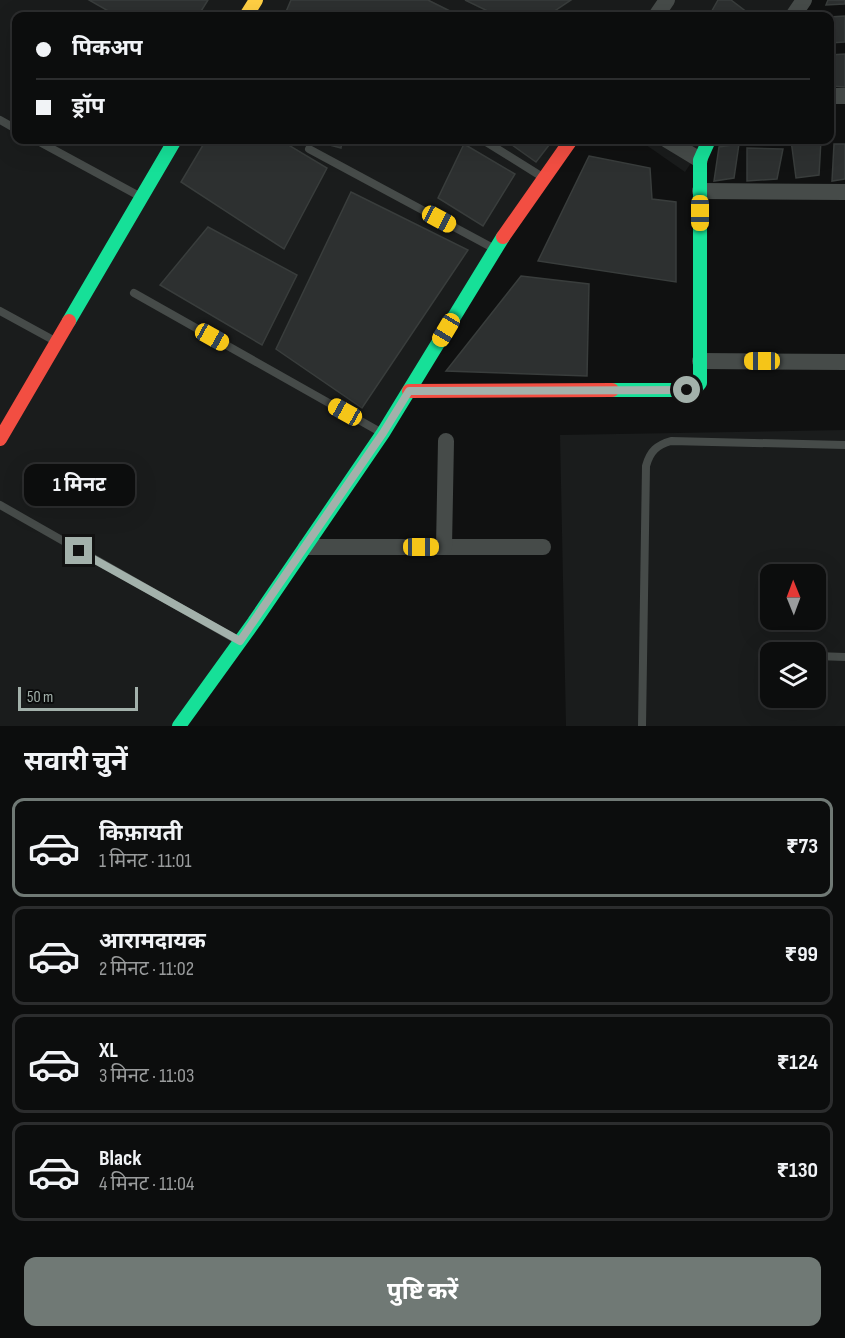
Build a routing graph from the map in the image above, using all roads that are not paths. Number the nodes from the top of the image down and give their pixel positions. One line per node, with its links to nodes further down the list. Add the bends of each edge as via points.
1 (43, 144): 12 (lane)
2 (172, 144): 12 (street)
3 (489, 144): 9 (lane)
4 (568, 144): 9 (street)
5 (674, 144): 8 (street)
6 (706, 144): 8 (street)
7 (309, 149): 13 (lane)
8 (700, 160): 10 (street)
9 (544, 178): 13 (street)
10 (700, 191): 11 (street); 17 (street)
11 (845, 192)
12 (141, 197): 16 (street)
13 (495, 249): 19 (street)
14 (134, 293): 20 (lane)
15 (0, 311): 16 (lane)
16 (57, 342): 21 (street)
17 (700, 361): 18 (street); 19 (street, via 700,383 687,390)
18 (845, 362)
19 (409, 391): 20 (street)
20 (383, 433): 25 (street)
21 (0, 439)
22 (446, 441): 26 (street)
23 (845, 445): 32 (lane, via 672,441 659,444 649,455)
24 (0, 505): 28 (lane)
25 (306, 547): 26 (street); 28 (street)
26 (444, 547): 27 (street)
27 (543, 547)
28 (240, 641): 31 (street)
29 (826, 656): 30 (lane)
30 (845, 657)
31 (179, 726)
32 (642, 726)

